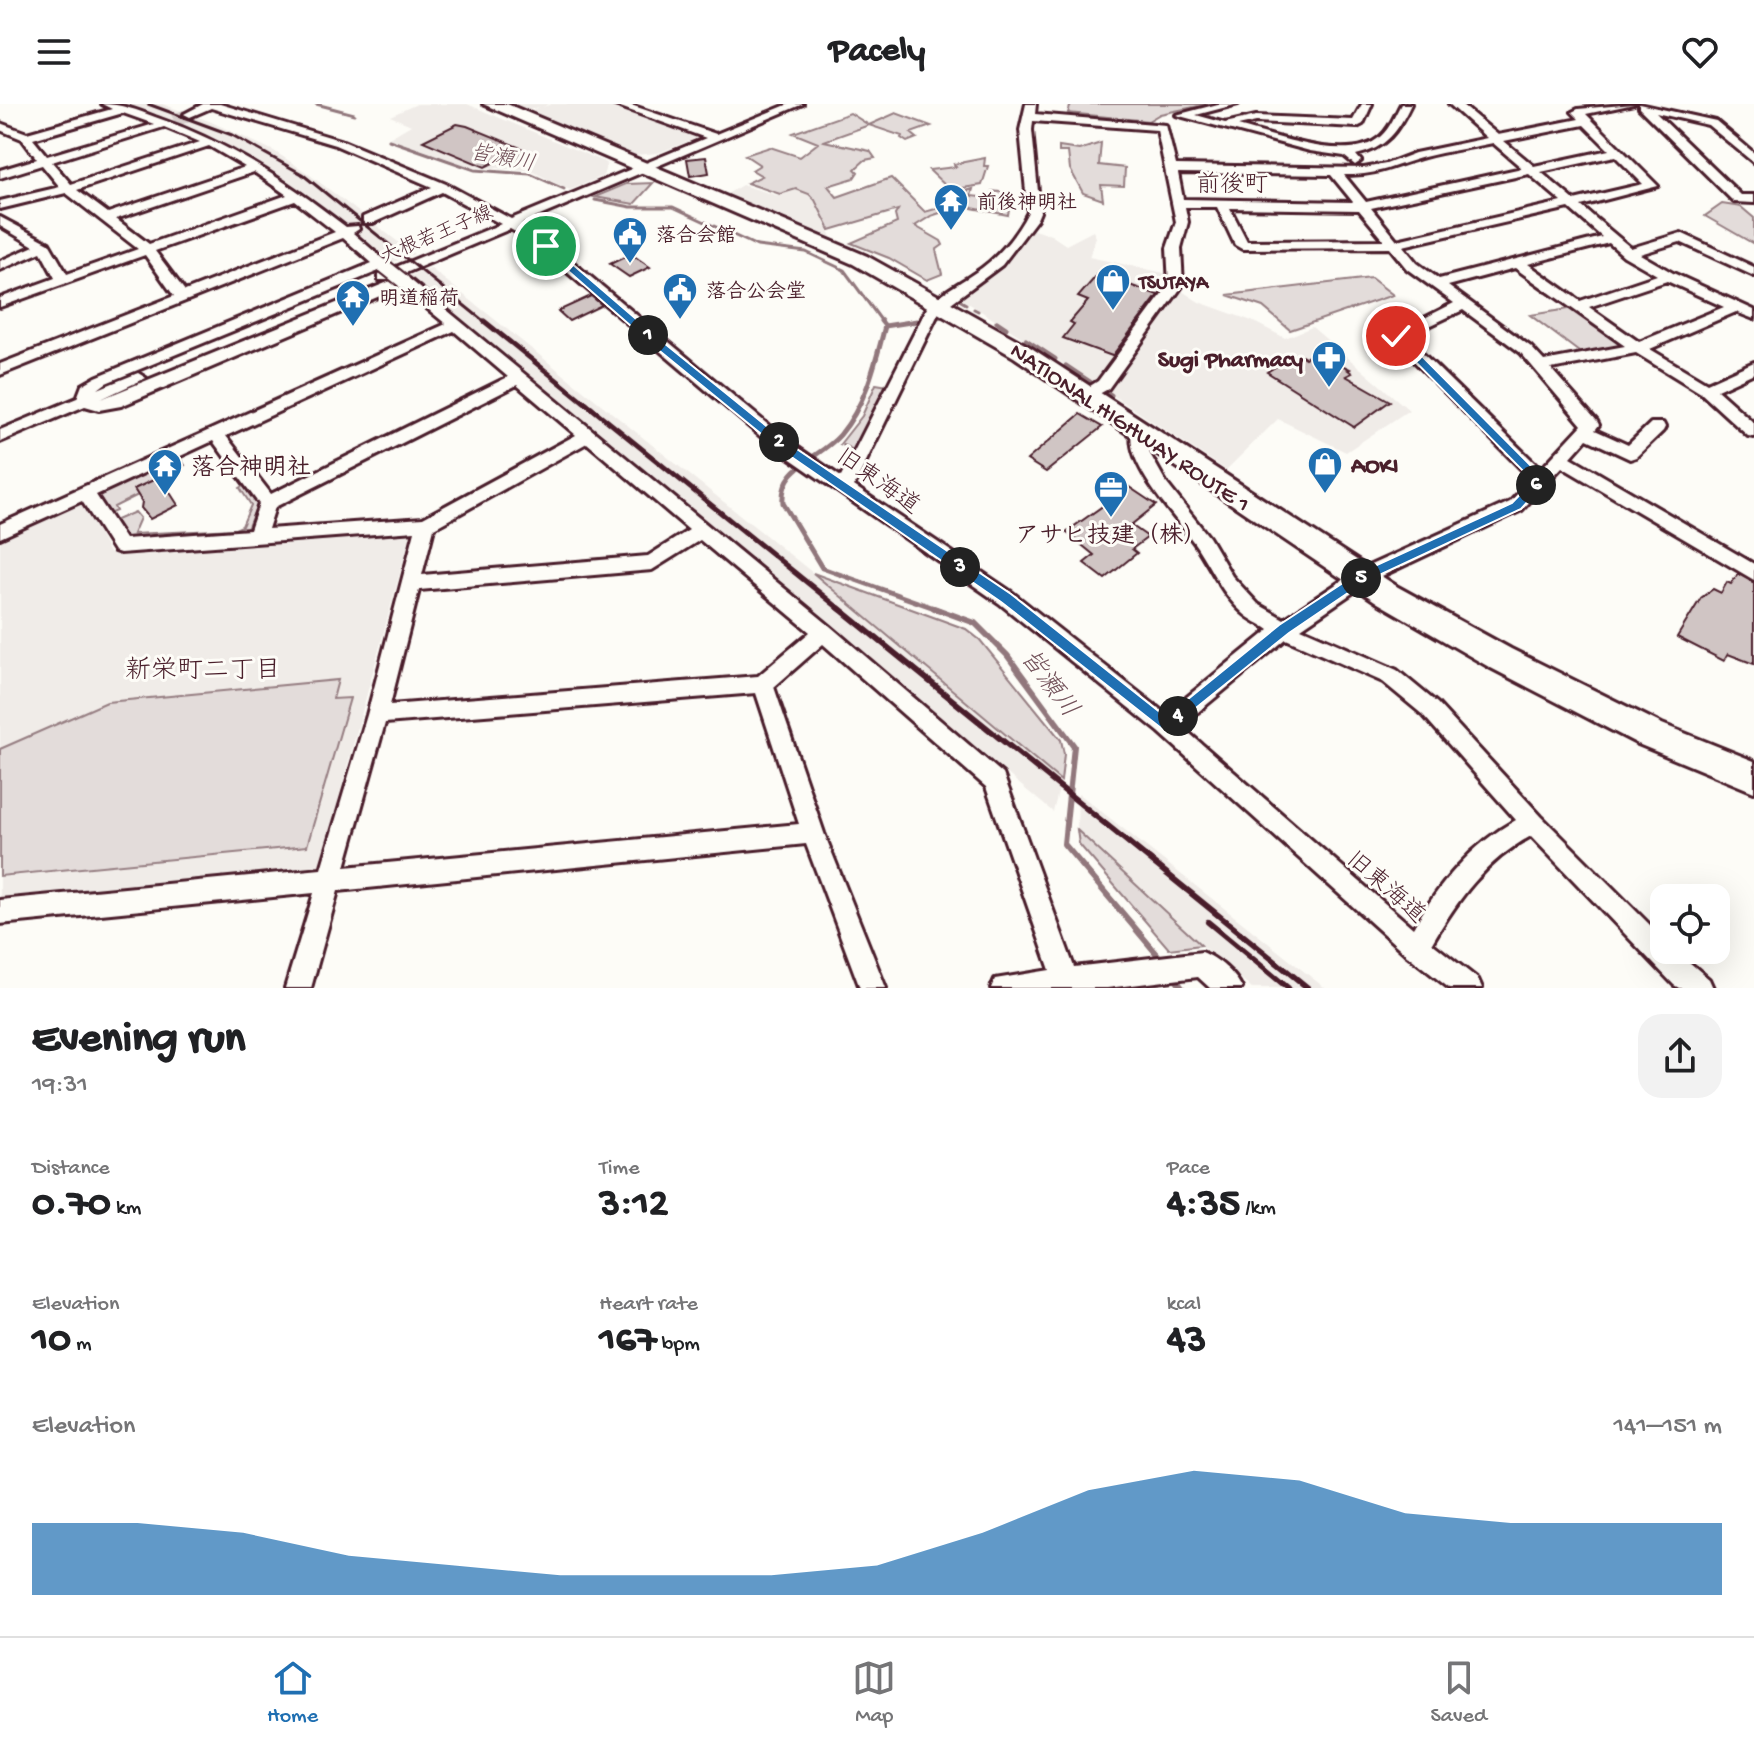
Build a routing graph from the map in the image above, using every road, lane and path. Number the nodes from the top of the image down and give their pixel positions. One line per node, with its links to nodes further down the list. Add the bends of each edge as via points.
1 (107, 104): 14 (street)
2 (209, 104): 16 (street); 17 (street, 旧東海道)
3 (261, 104): 17 (street)
4 (492, 104): 37 (highway, NATIONAL HIGHWAY ROUTE 1)
5 (617, 104): 27 (street)
6 (798, 104): 27 (street, 大根若王子線)
7 (1060, 104): 19 (street)
8 (1233, 104): 18 (street)
9 (1367, 104): 24 (street, via 1357,124 1256,119)
10 (1406, 104): 33 (street, via 1386,140)
11 (1454, 104): 28 (street)
12 (1696, 104): 20 (street)
13 (1635, 105): 20 (street); 21 (street, via 1578,112); 46 (street, via 1738,199)
14 (122, 110): 22 (street); 26 (street)
15 (1030, 111): 19 (street); 75 (street, via 1030,224 987,272)
16 (190, 114)
17 (241, 114): 43 (street, 旧東海道, via 339,143)
18 (1182, 115): 24 (street); 25 (street, via 1167,118)
19 (1056, 119): 25 (street)
20 (1703, 119): 30 (street)
21 (1586, 121): 28 (street); 32 (street)
22 (168, 124): 29 (street); 35 (street)
23 (0, 126): 26 (street)
24 (1224, 126): 33 (street)
25 (1162, 127): 38 (street)
26 (26, 137): 35 (street)
27 (716, 138): 37 (street, 大根若王子線)
28 (1495, 139): 39 (street); 40 (street)
29 (210, 142): 36 (street); 44 (street)
30 (1739, 145): 31 (street); 34 (street)
31 (1754, 146)
32 (1616, 152): 39 (street); 51 (street, via 1652,186)
33 (1348, 153): 40 (street)
34 (1754, 159)
35 (46, 160): 42 (street); 44 (street)
36 (254, 168): 45 (street); 52 (street)
37 (647, 169): 54 (street, 大根若王子線); 75 (highway, NATIONAL HIGHWAY ROUTE 1, via 860,260)
38 (1172, 169): 41 (street); 47 (street)
39 (1531, 171): 50 (street); 51 (street)
40 (1364, 172): 41 (street)
41 (1336, 173): 50 (street)
42 (0, 174)
43 (442, 187): 53 (street); 54 (street, 旧東海道)
44 (68, 189): 49 (street); 52 (street)
45 (296, 196): 56 (street); 60 (street)
46 (1754, 199)
47 (1178, 203): 48 (street); 84 (street, via 1182,222 1174,248 1176,285 1103,385)
48 (1222, 204): 50 (street); 58 (street, via 1242,245)
49 (0, 205)
50 (1363, 206): 58 (street)
51 (1572, 206): 57 (street); 58 (street)
52 (107, 218): 60 (street)
53 (368, 220)
54 (511, 223): 85 (street, 大根若王子線); 95 (street, 旧東海道, via 553,251 660,345)
55 (2, 225): 59 (street)
56 (349, 231): 63 (street); 70 (street)
57 (1609, 239): 61 (street); 62 (street)
58 (1395, 244): 69 (street)
59 (44, 246): 64 (street); 67 (street)
60 (147, 249): 67 (street); 70 (street)
61 (1629, 253): 65 (street, via 1681,237); 66 (street)
62 (1518, 264): 69 (street); 73 (street)
63 (383, 265): 68 (street, bridge); 85 (street, via 101,380 87,389)
64 (0, 266)
65 (1754, 272)
66 (1668, 276): 73 (street); 74 (street)
67 (63, 280): 71 (street)
68 (403, 281): 77 (street); 85 (street, via 115,402)
69 (1434, 285): 72 (street)
70 (183, 299): 81 (street)
71 (0, 303)
72 (1462, 305): 79 (street); 94 (street, via 1396,336)
73 (1578, 306): 78 (street)
74 (1735, 307): 76 (street); 78 (street)
75 (931, 313): 84 (highway, NATIONAL HIGHWAY ROUTE 1, via 1022,352); 95 (street)
76 (1754, 315)
77 (456, 325): 82 (street); 89 (street)
78 (1638, 348): 79 (street); 83 (street)
79 (1541, 366): 87 (street, via 1591,425)
80 (1754, 367): 83 (street)
81 (0, 370)
82 (518, 378): 92 (street); 97 (street)
83 (1706, 389): 88 (street)
84 (1084, 395): 90 (highway, NATIONAL HIGHWAY ROUTE 1)
85 (84, 401): 91 (street, 大根若王子線)
86 (1657, 427): 87 (street, via 1630,453)
87 (1585, 432): 93 (street)
88 (1754, 432)
89 (215, 433): 96 (street); 97 (street)
90 (1139, 433): 103 (highway, NATIONAL HIGHWAY ROUTE 1); 105 (street, via 1142,454 1161,488 1225,581 1251,609)
91 (0, 436)
92 (587, 436): 98 (street); 100 (street)
93 (1561, 459): 94 (street); 102 (street)
94 (1540, 478): 103 (street, via 1516,506)
95 (844, 489): 109 (street, 旧東海道, via 1006,598)
96 (85, 492): 99 (street); 101 (street, via 120,546)
97 (268, 503): 101 (street)
98 (426, 524): 101 (street); 104 (street)
99 (0, 531)
100 (700, 531): 104 (street, via 652,563); 106 (street)
101 (257, 536)
102 (1754, 573)
103 (1360, 578): 105 (street); 110 (highway, NATIONAL HIGHWAY ROUTE 1, via 1500,658 1650,734)
104 (411, 583): 108 (street)
105 (1284, 629): 109 (street); 111 (street, via 1390,676 1430,709)
106 (823, 632): 107 (street); 117 (street, via 995,781)
107 (763, 684): 108 (street); 112 (street)
108 (377, 715): 113 (street)
109 (1166, 726): 115 (street, 旧東海道)
110 (1754, 777)
111 (1533, 823): 115 (street, via 1500,840 1471,865); 123 (street)
112 (813, 833): 113 (street); 119 (street)
113 (332, 879): 114 (street); 118 (street)
114 (0, 912)
115 (1416, 946): 122 (street, 旧東海道)
116 (1153, 977): 117 (street); 121 (street, via 1202,964)
117 (1068, 984): 120 (street)
118 (298, 988)
119 (873, 988)
120 (1004, 988)
121 (1229, 988)
122 (1469, 988)
123 (1700, 988)

